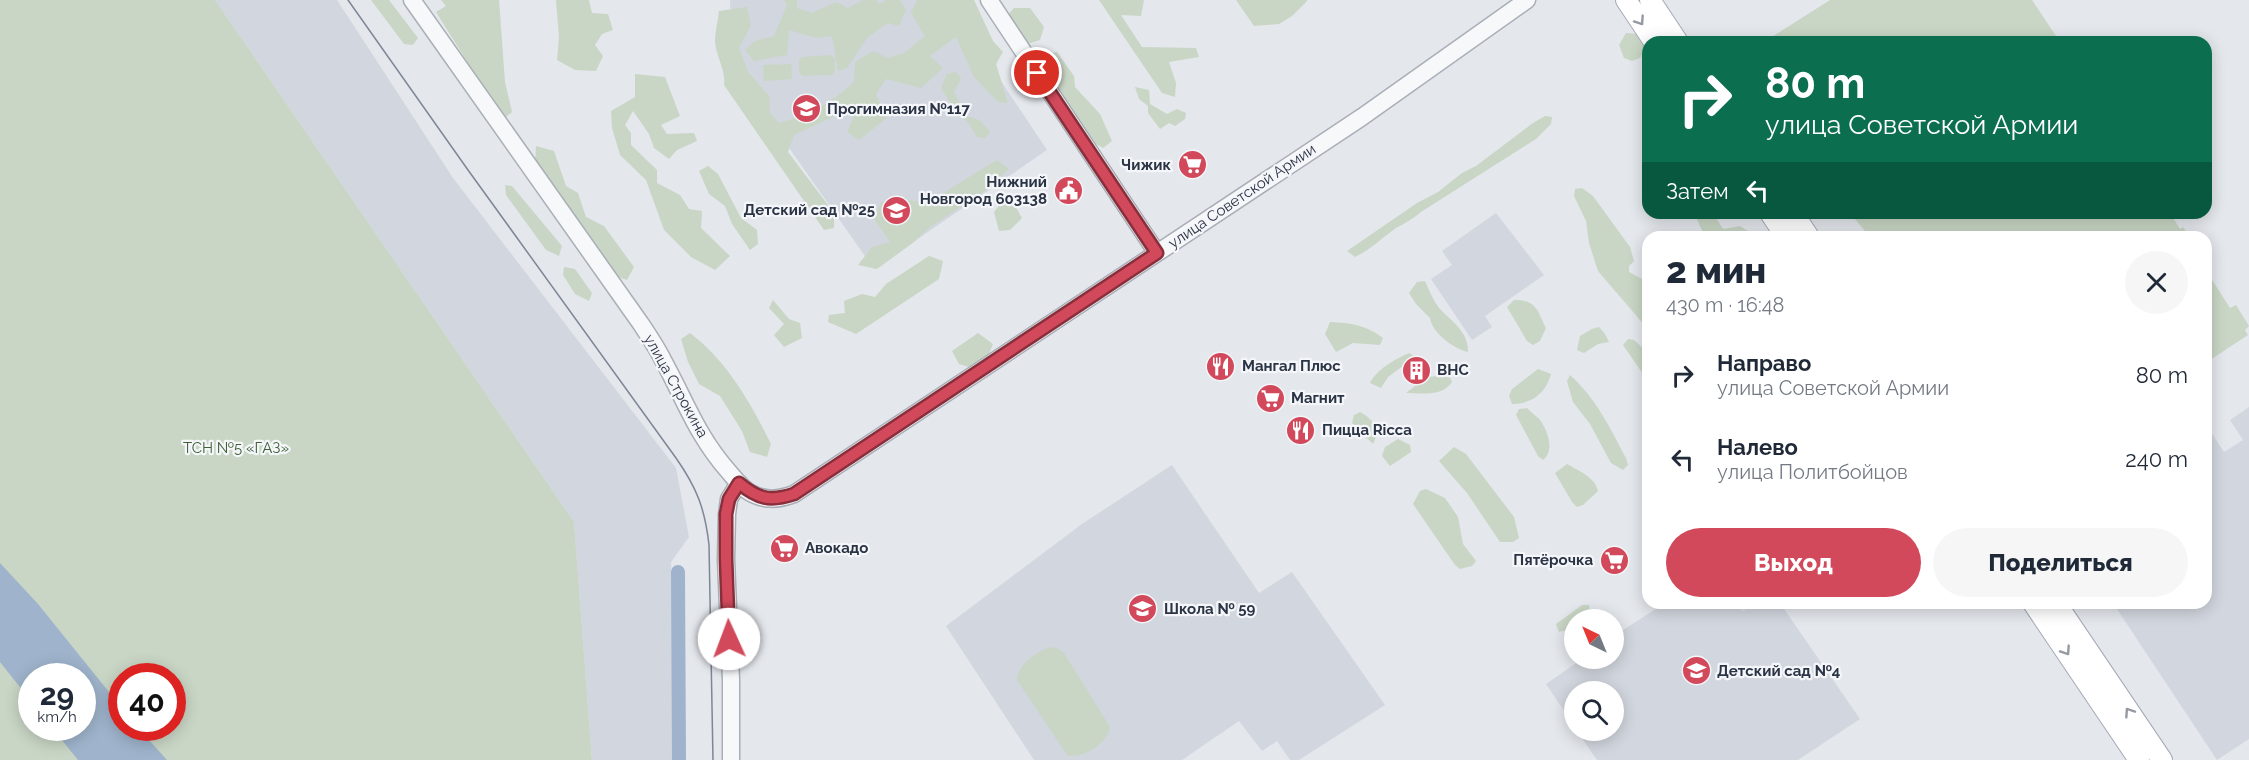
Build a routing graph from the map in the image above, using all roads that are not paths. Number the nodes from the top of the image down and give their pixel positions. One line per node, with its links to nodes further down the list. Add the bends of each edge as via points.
1 (412, 0): 9 (street, улица Строкина, via 641,324 694,424)
2 (989, 0): 8 (street)
3 (1527, 0): 8 (street, улица Советской Армии, via 1362,117)
4 (1626, 0): 6 (main road, one-way to 6)
5 (1650, 0): 7 (main road)
6 (1650, 36)
7 (1674, 36)
8 (1157, 253): 9 (street, улица Советской Армии, via 794,494 769,499 749,492)
9 (739, 483): 12 (street, via 729,499 726,514)
10 (2037, 609): 13 (main road, one-way to 13)
11 (2060, 609): 14 (main road, one-way to 11)
12 (731, 760)
13 (2139, 760)
14 (2162, 760)

